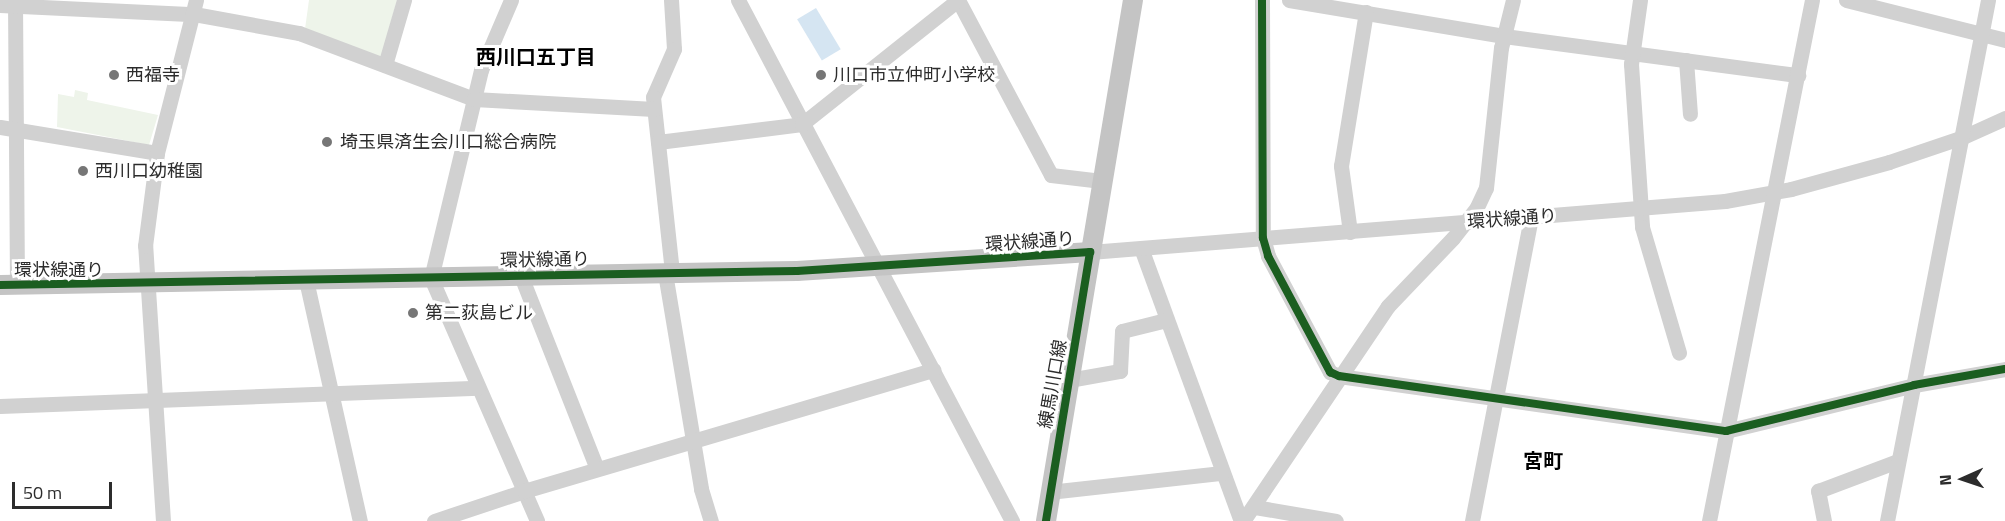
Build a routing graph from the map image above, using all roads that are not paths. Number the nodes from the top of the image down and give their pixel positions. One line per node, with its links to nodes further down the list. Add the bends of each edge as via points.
1 (404, 0): 23 (street)
2 (511, 0): 25 (street, via 481,70)
3 (671, 0): 26 (street, via 674,49 653,97)
4 (738, 0): 29 (street)
5 (958, 0): 29 (street); 34 (street, via 1051,175)
6 (1133, 0): 34 (main road, 練馬川口線)
7 (1262, 0): 40 (street)
8 (1289, 0): 17 (street)
9 (1513, 0): 19 (street)
10 (1640, 0): 21 (street)
11 (1812, 0): 24 (street)
12 (1846, 0): 18 (street)
13 (1988, 0): 18 (street)
14 (10, 4): 15 (street); 30 (street)
15 (68, 4): 16 (street)
16 (195, 7): 23 (street, via 299,33); 33 (street)
17 (1366, 12): 19 (street); 39 (street, via 1341,166)
18 (1981, 35): 20 (street); 31 (street)
19 (1504, 36): 21 (street); 38 (street, via 1486,188)
20 (2005, 40)
21 (1632, 53): 22 (street); 36 (street)
22 (1686, 60): 24 (street); 27 (street)
23 (385, 65): 25 (street)
24 (1797, 75): 35 (street)
25 (474, 99): 26 (street); 46 (street)
26 (654, 109): 32 (street)
27 (1690, 114)
28 (2005, 118): 31 (street, 環状線通り)
29 (802, 123): 32 (street); 43 (street)
30 (8, 128): 33 (street); 49 (street)
31 (1963, 137): 35 (street, 環状線通り); 56 (street)
32 (658, 142): 44 (street)
33 (157, 153): 48 (street, via 145,246)
34 (1102, 181): 42 (main road, 練馬川口線)
35 (1774, 193): 36 (street, 環状線通り); 62 (street)
36 (1641, 210): 37 (street, 環状線通り); 51 (street, via 1642,227)
37 (1531, 218): 38 (street, 環状線通り); 59 (street)
38 (1466, 223): 39 (street, 環状線通り); 54 (street, via 1388,306)
39 (1350, 232): 40 (street, 環状線通り)
40 (1263, 238): 41 (street, 環状線通り); 54 (street, via 1268,256 1330,372)
41 (1142, 248): 42 (street, 環状線通り); 50 (street)
42 (1090, 252): 43 (main road, 環状線通り); 55 (main road, 練馬川口線)
43 (879, 267): 44 (main road, 環状線通り); 53 (street)
44 (668, 273): 45 (main road, 環状線通り); 63 (street)
45 (521, 276): 46 (main road, 環状線通り); 65 (street)
46 (431, 278): 47 (main road, 環状線通り); 57 (street)
47 (306, 280): 48 (main road, 環状線通り); 58 (street)
48 (145, 284): 49 (main road, 環状線通り); 60 (street)
49 (8, 285)
50 (1167, 320): 55 (street, via 1122,331 1120,371); 66 (street)
51 (1679, 353)
52 (2005, 369): 56 (street)
53 (933, 370): 63 (street); 75 (street)
54 (1339, 376): 59 (street); 69 (street)
55 (1069, 380): 68 (main road, 練馬川口線)
56 (1914, 385): 62 (street); 64 (street)
57 (478, 388): 58 (street); 67 (street)
58 (332, 394): 60 (street); 71 (street)
59 (1496, 398): 62 (street); 79 (street)
60 (154, 400): 61 (street); 70 (street)
61 (0, 406)
62 (1726, 431): 80 (street)
63 (694, 440): 65 (street); 74 (street, via 701,489)
64 (1899, 462): 81 (street, via 1818,491); 82 (street)
65 (597, 469): 67 (street)
66 (1222, 473): 68 (street); 77 (street)
67 (524, 491): 72 (street); 73 (street)
68 (1049, 492): 76 (main road, 練馬川口線)
69 (1255, 507): 77 (street); 78 (street)
70 (163, 521)
71 (360, 521)
72 (435, 521)
73 (537, 521)
74 (711, 521)
75 (1012, 521)
76 (1046, 521)
77 (1242, 521)
78 (1336, 521)
79 (1472, 521)
80 (1709, 521)
81 (1824, 521)
82 (1887, 521)

